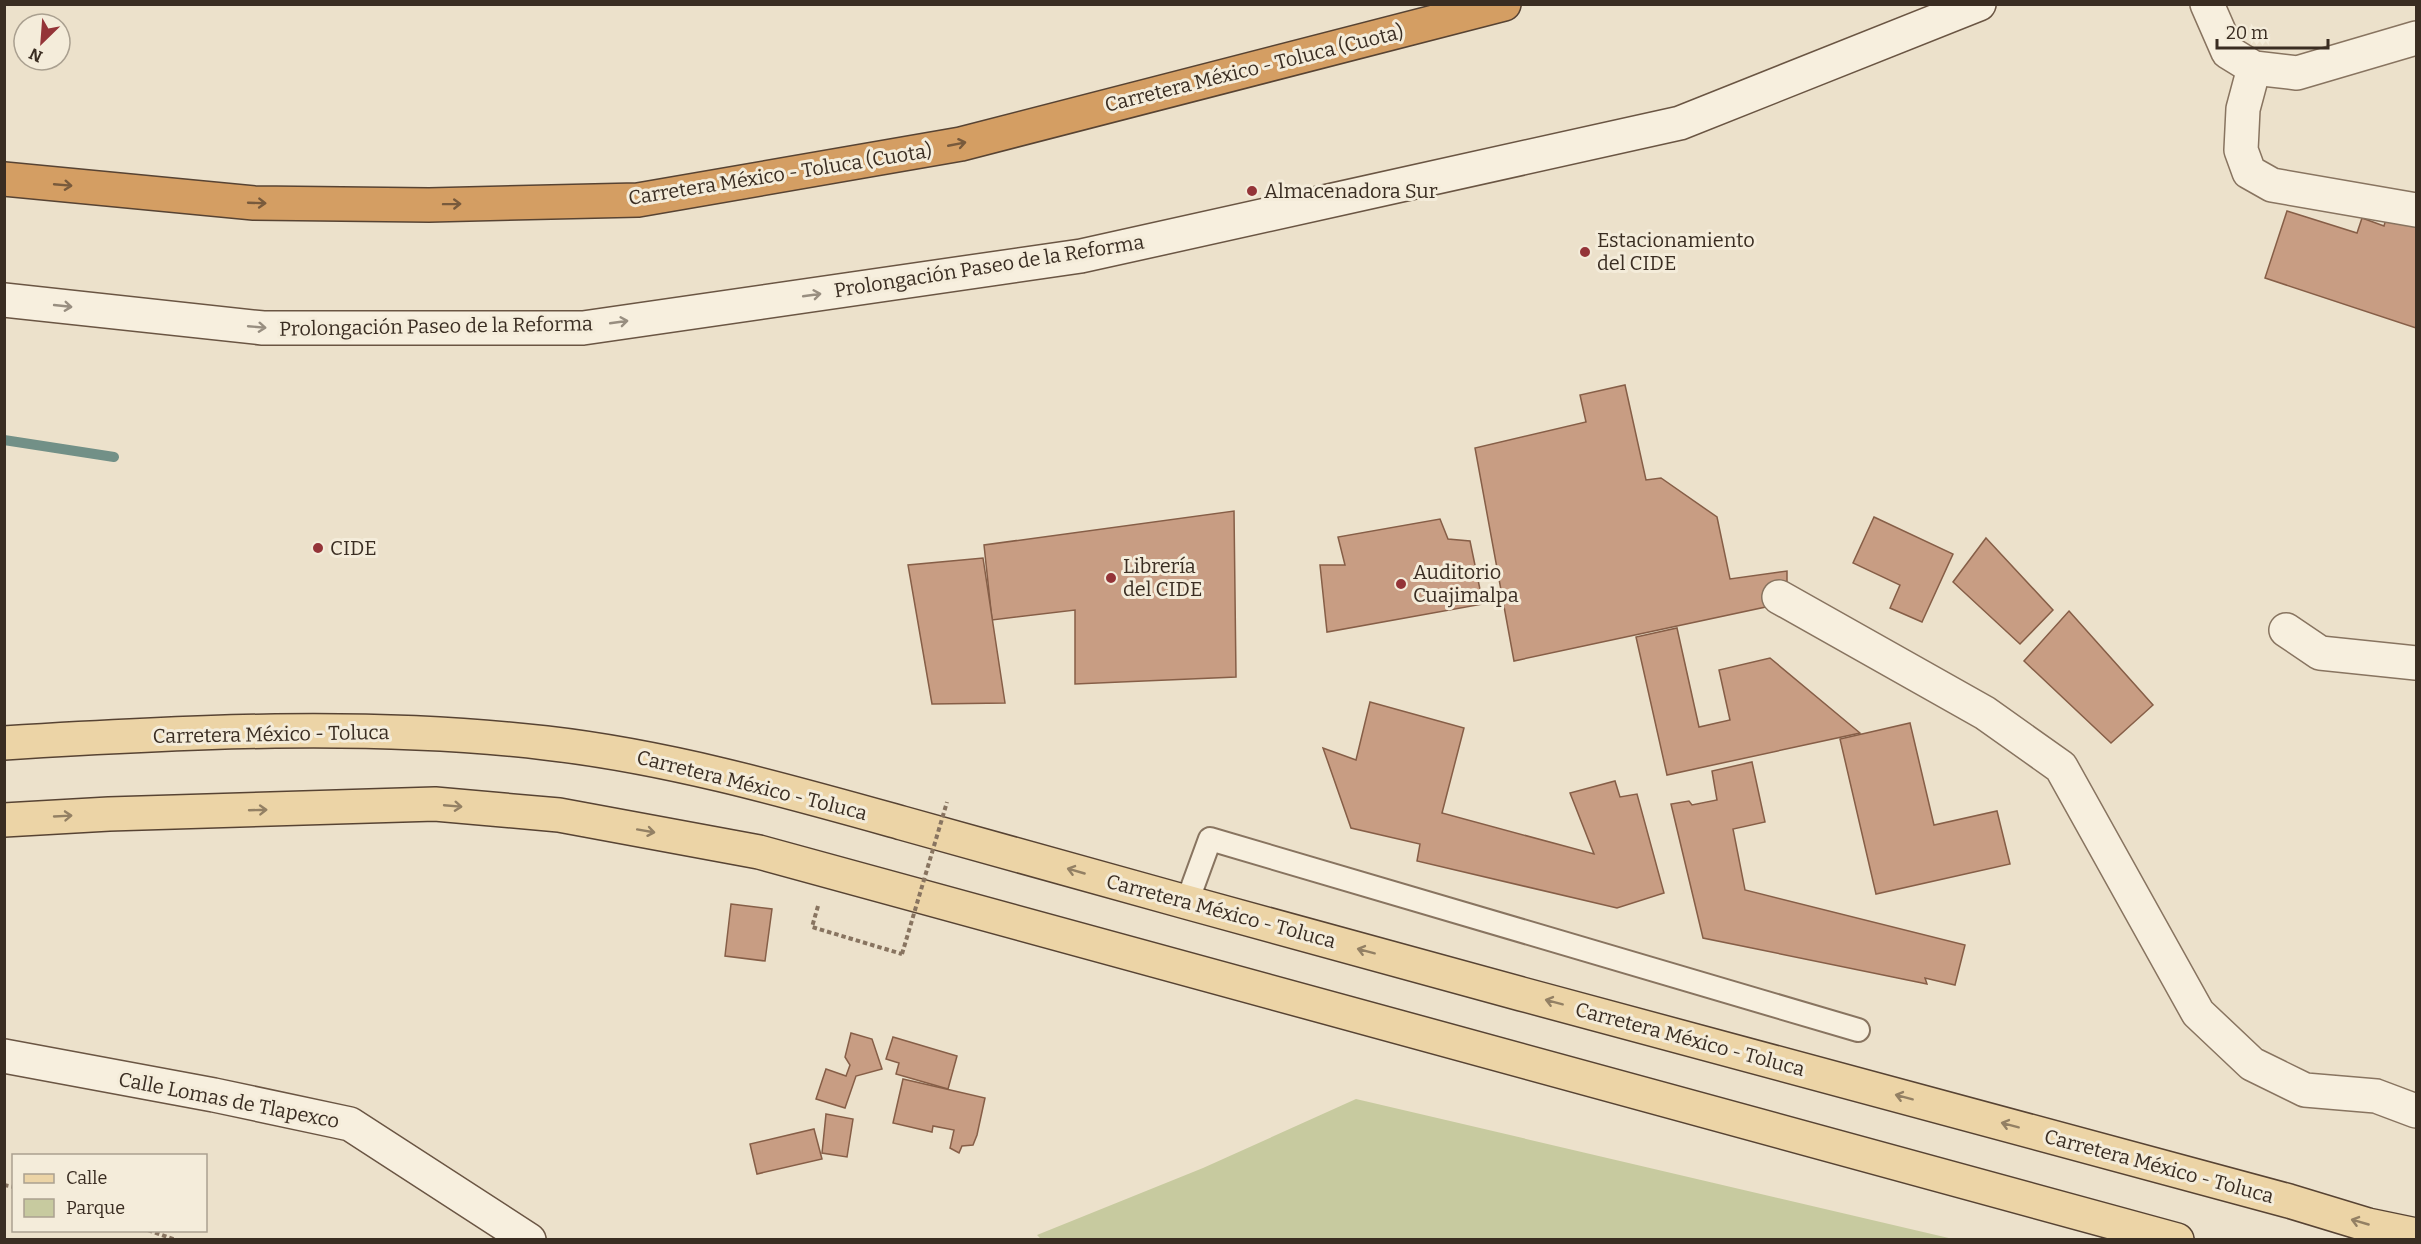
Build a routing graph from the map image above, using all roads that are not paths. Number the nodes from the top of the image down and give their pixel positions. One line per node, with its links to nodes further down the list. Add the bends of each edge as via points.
1 (1503, 4): 6 (highway, Carretera México - Toluca (Cuota), one-way to 1, via 254,203 429,205 638,200 961,144)
2 (1979, 4): 8 (street, Prolongación Paseo de la Reforma, one-way to 2, via 263,328 583,328 1081,256 1680,123)
3 (2207, 4): 5 (street, via 2228,52)
4 (2416, 38): 5 (street, via 2297,73)
5 (2254, 68): 7 (street, via 2243,110 2241,150 2249,172 2272,185)
6 (4, 179)
7 (2416, 210)
8 (4, 300)
9 (1779, 597): 17 (street, via 1985,713 2061,767 2198,1013 2252,1064 2305,1090 2376,1096)
10 (2286, 630): 11 (street, via 2320,653)
11 (2416, 663)
12 (4, 743): 14 (main road, Carretera México - Toluca, one-way to 12, via 776,787 650,758 543,743 414,734 301,732)
13 (4, 820): 20 (main road, one-way to 20, via 435,804 559,815 759,852)
14 (1186, 902): 15 (lane, via 1210,839); 18 (main road, Carretera México - Toluca, one-way to 14)
15 (1858, 1030)
16 (4, 1056): 19 (street, Calle Lomas de Tlapexco, via 350,1124)
17 (2416, 1111)
18 (2416, 1235)
19 (529, 1239)
20 (2177, 1239)

